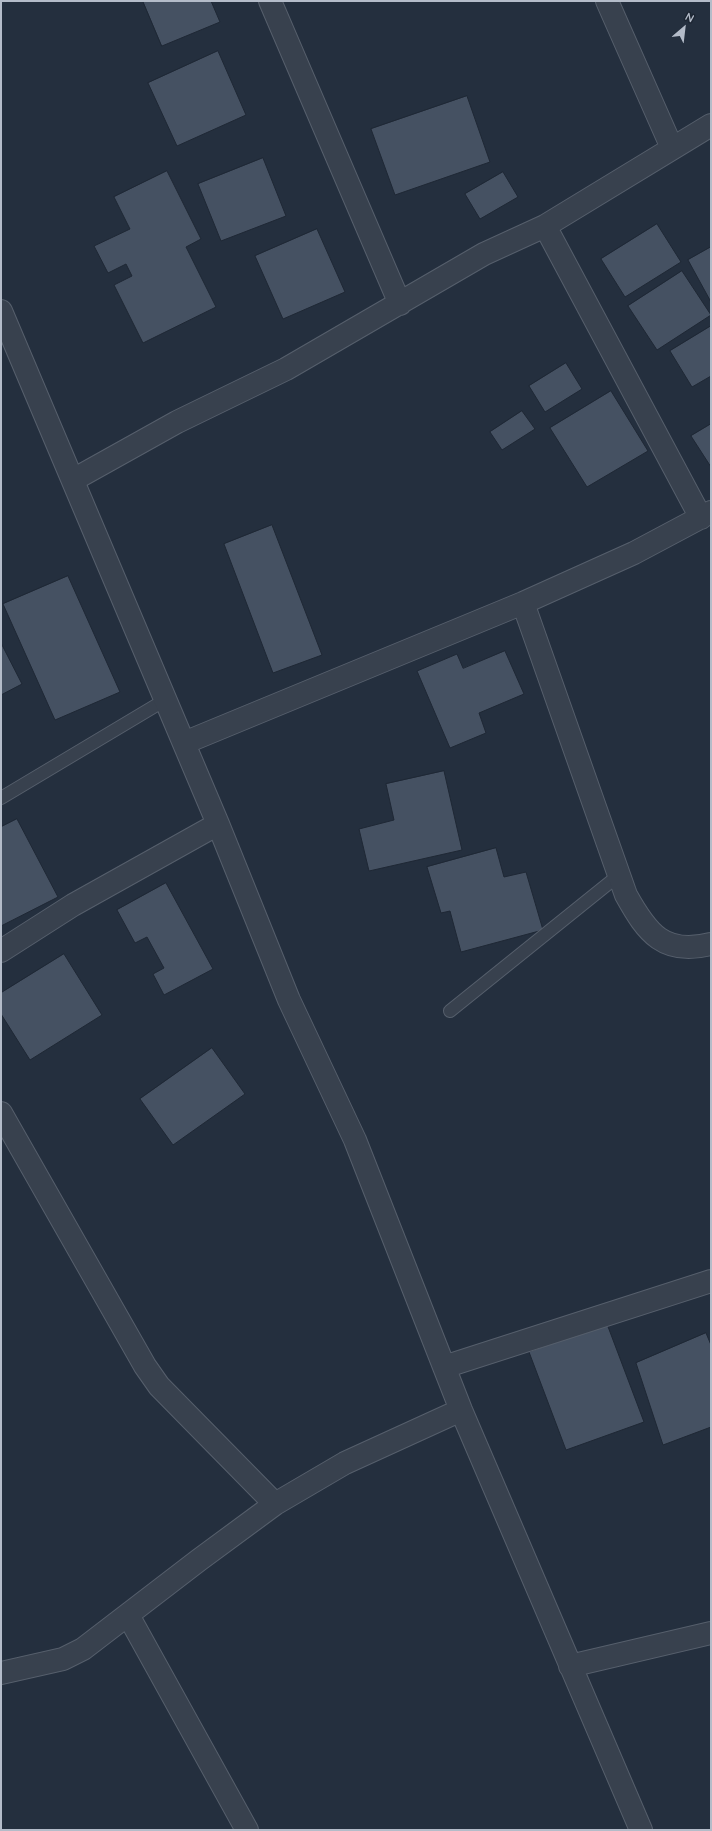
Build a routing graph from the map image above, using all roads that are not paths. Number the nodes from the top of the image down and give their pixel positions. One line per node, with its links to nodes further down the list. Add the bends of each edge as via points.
1 (270, 1): 6 (street)
2 (607, 1): 4 (street)
3 (711, 125): 4 (street)
4 (672, 148): 5 (street)
5 (545, 226): 6 (street, via 484,254); 9 (street)
6 (400, 304): 8 (street, via 286,369 177,422)
7 (1, 311): 8 (street)
8 (73, 480): 11 (street)
9 (706, 515): 10 (street, via 634,553)
10 (524, 603): 12 (street); 15 (street)
11 (165, 700): 12 (street); 13 (lane)
12 (184, 743): 14 (street)
13 (1, 798)
14 (218, 824): 17 (street, via 73,905); 21 (street, via 289,1000 355,1140)
15 (619, 875): 16 (street, via 636,914 662,942 680,947); 18 (lane)
16 (711, 944)
17 (1, 951)
18 (450, 1012)
19 (1, 1114): 23 (street, via 159,1386)
20 (711, 1281): 21 (street)
21 (444, 1368): 22 (street)
22 (461, 1410): 23 (street, via 345,1463); 26 (street, via 514,1529)
23 (275, 1504): 24 (street)
24 (128, 1615): 27 (street, via 96,1641 64,1659); 28 (street)
25 (711, 1633): 26 (street)
26 (570, 1666): 29 (street)
27 (1, 1673)
28 (247, 1830)
29 (641, 1830)

